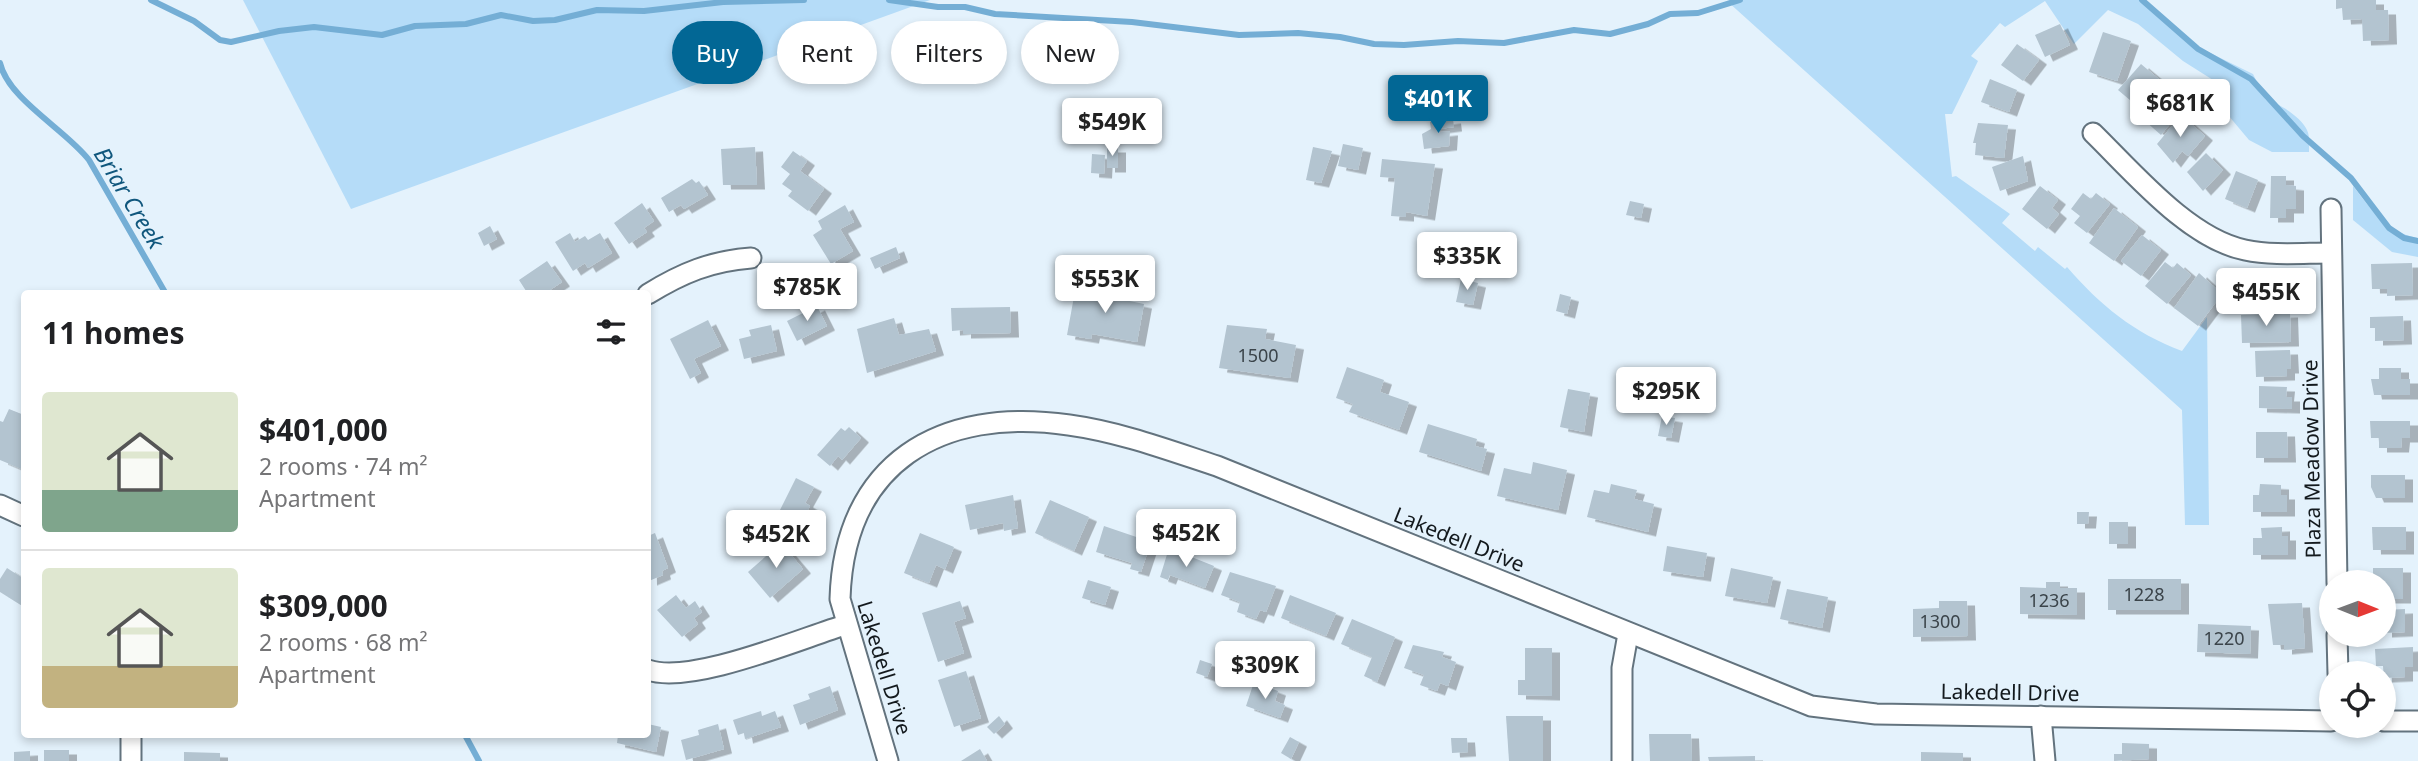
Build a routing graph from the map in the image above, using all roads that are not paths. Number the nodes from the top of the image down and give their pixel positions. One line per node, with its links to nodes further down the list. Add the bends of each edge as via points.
1 (2093, 133): 3 (street, via 2169,206 2216,240 2244,250)
2 (2331, 209): 3 (street, Plaza Meadow Drive)
3 (2332, 253): 8 (street, Plaza Meadow Drive)
4 (751, 258): 5 (street, via 709,263)
5 (651, 292)
6 (0, 505): 7 (street)
7 (21, 515)
8 (2337, 570)
9 (845, 625): 10 (street, Lakedell Drive, via 841,573 849,534 876,482 909,452 941,436 973,427 1044,422 1116,434 1217,466); 11 (street, via 708,668 681,673); 18 (street, Lakedell Drive)
10 (1628, 634): 12 (street, Lakedell Drive, via 1832,711); 19 (street, via 1622,668)
11 (651, 670)
12 (2041, 716): 13 (street, Lakedell Drive); 20 (street)
13 (2319, 721)
14 (2396, 721): 15 (street)
15 (2418, 721)
16 (131, 738): 17 (street)
17 (131, 761)
18 (888, 761)
19 (1622, 761)
20 (2045, 761)

